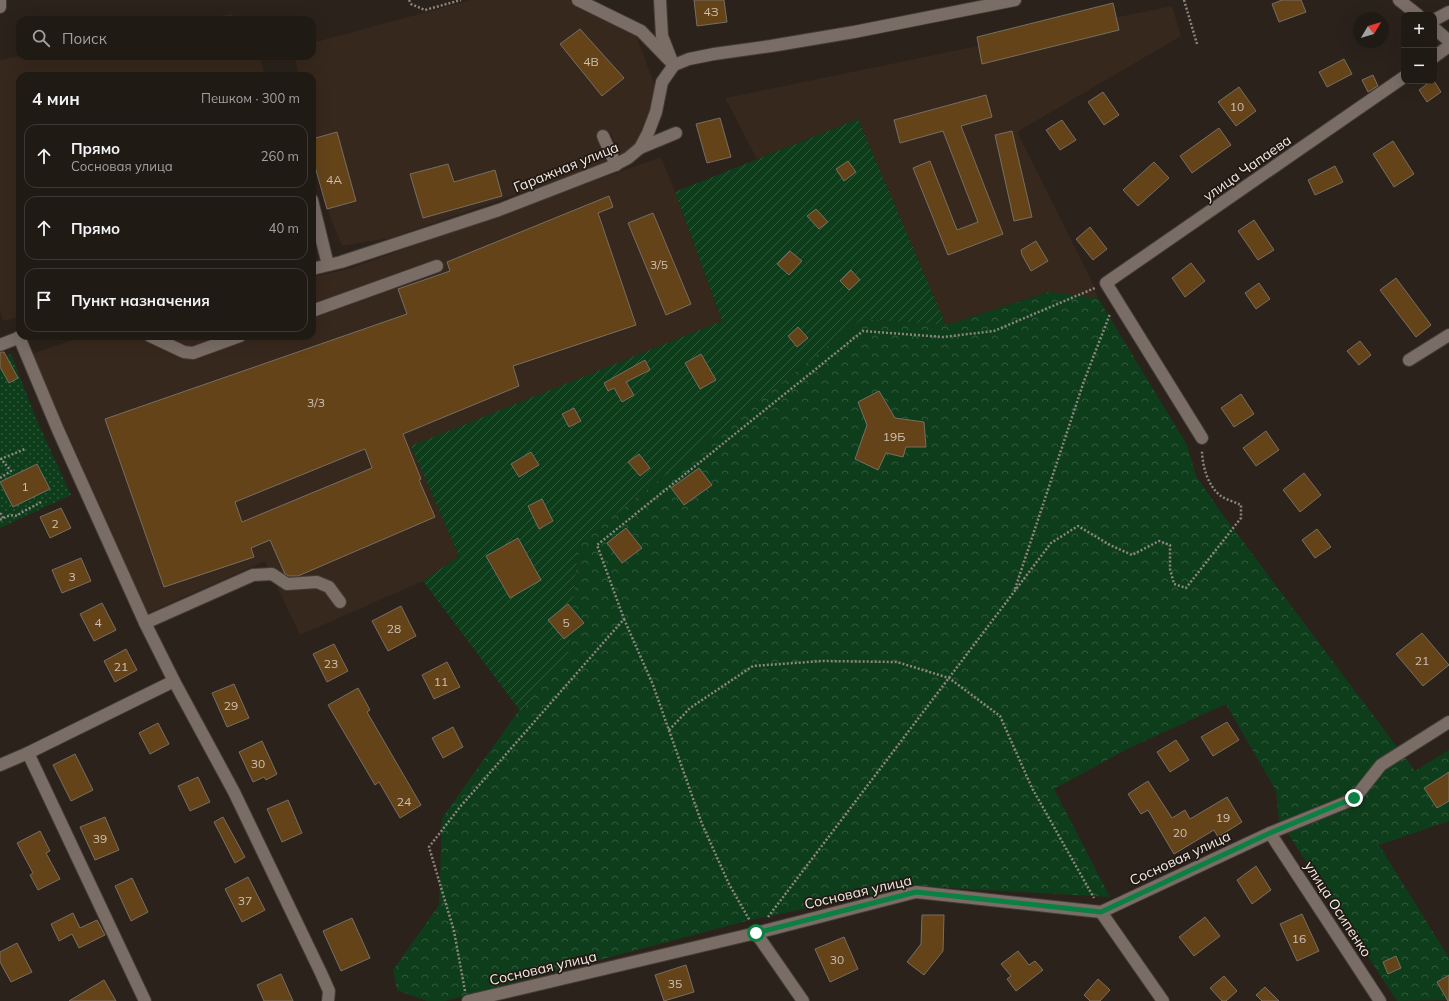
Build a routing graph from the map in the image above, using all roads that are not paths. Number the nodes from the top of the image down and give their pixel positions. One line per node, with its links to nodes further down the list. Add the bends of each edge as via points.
1 (0, 0): 6 (street)
2 (578, 0): 14 (street, via 640,31)
3 (660, 0): 14 (street, via 662,36)
4 (1015, 0): 14 (street, via 854,32 714,54)
5 (1399, 0): 7 (street)
6 (0, 7)
7 (1414, 12)
8 (1449, 12): 9 (street)
9 (1437, 18)
10 (1437, 31): 11 (street)
11 (1449, 41)
12 (1449, 46): 13 (street)
13 (1437, 55)
14 (674, 65): 18 (street, Гаражная улица, via 658,84 656,112)
15 (1401, 79): 32 (street, улица Чапаева, via 1106,283)
16 (676, 133): 18 (street)
17 (603, 136): 19 (street)
18 (640, 148): 19 (street, Гаражная улица)
19 (619, 166): 21 (street, Гаражная улица, via 498,210 378,246)
20 (316, 216): 21 (street)
21 (328, 265): 23 (street, Гаражная улица)
22 (437, 266): 24 (street)
23 (316, 268)
24 (316, 309)
25 (1449, 335): 31 (street)
26 (16, 339): 30 (street)
27 (22, 340): 34 (street, via 58,430)
28 (158, 340): 29 (street, via 184,352 193,353)
29 (229, 340)
30 (0, 345)
31 (1409, 360)
32 (1202, 438)
33 (340, 602): 34 (street, via 329,588 317,582 287,584 272,574 252,575)
34 (145, 623): 35 (street)
35 (174, 681): 37 (street); 44 (street, via 234,792 318,966 329,991)
36 (1449, 722): 39 (street, Сосновая улица, via 1380,765 1354,798)
37 (28, 753): 38 (street); 43 (street)
38 (0, 765)
39 (1270, 833): 40 (street, Сосновая улица); 47 (street, улица Осипенко)
40 (1101, 912): 41 (street, Сосновая улица, via 916,892); 46 (street)
41 (756, 933): 42 (street, Сосновая улица); 45 (street)
42 (467, 997)
43 (145, 1001)
44 (328, 1001)
45 (803, 1001)
46 (1163, 1001)
47 (1380, 1001)

